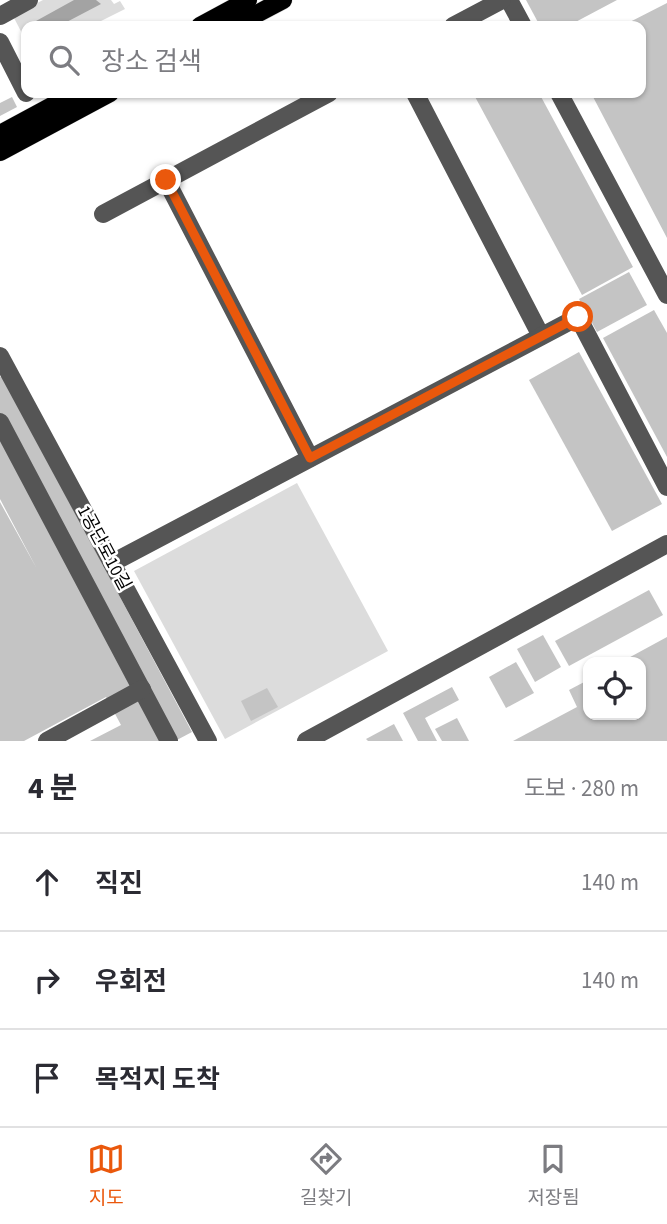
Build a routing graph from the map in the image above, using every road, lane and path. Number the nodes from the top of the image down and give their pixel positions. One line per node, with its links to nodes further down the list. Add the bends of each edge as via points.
1 (29, 0): 6 (street)
2 (248, 0): 7 (main road)
3 (282, 0): 8 (main road)
4 (502, 0): 9 (street)
5 (509, 0): 10 (street)
6 (0, 16)
7 (209, 21)
8 (243, 21)
9 (462, 21)
10 (520, 21)
11 (0, 42): 12 (street)
12 (21, 83)
13 (29, 98): 19 (street)
14 (70, 98): 19 (main road)
15 (98, 98): 19 (main road)
16 (320, 98): 22 (street)
17 (418, 98): 26 (street)
18 (562, 98): 24 (street)
19 (41, 121): 20 (main road); 21 (main road)
20 (0, 134)
21 (0, 152)
22 (166, 180): 23 (street); 29 (street)
23 (103, 214)
24 (662, 272): 25 (street)
25 (667, 295)
26 (541, 336): 29 (street); 30 (street, via 578,317)
27 (0, 356): 32 (street, 1공단로10길)
28 (0, 422): 33 (street)
29 (310, 458): 32 (street)
30 (667, 487)
31 (667, 544): 37 (street)
32 (112, 563): 36 (street, 1공단로10길)
33 (142, 689): 34 (street); 35 (street)
34 (47, 741)
35 (169, 741)
36 (208, 741)
37 (306, 741)

